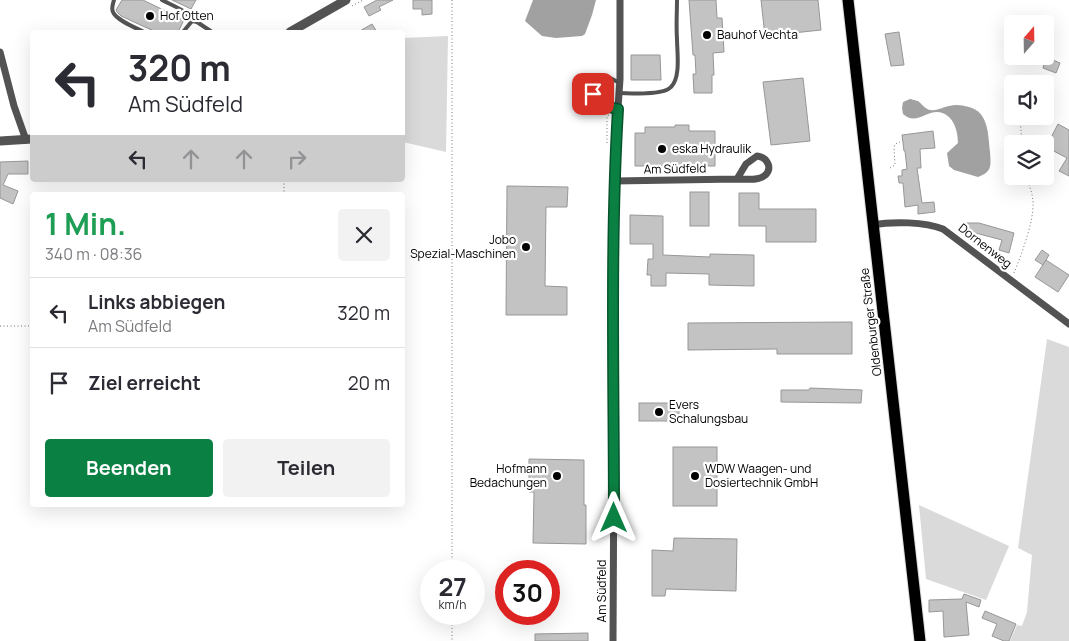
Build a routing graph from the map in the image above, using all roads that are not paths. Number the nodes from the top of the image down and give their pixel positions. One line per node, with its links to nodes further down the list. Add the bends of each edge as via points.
1 (114, 0): 8 (lane, via 113,13)
2 (162, 0): 7 (lane, via 186,12)
3 (346, 0): 11 (street)
4 (620, 0): 13 (street, Am Südfeld)
5 (677, 0): 14 (lane, via 678,66 671,88 663,92)
6 (848, 0): 20 (main road, Oldenburger Straße)
7 (192, 22): 9 (lane); 10 (lane)
8 (140, 30)
9 (185, 30)
10 (209, 30)
11 (294, 30)
12 (0, 52): 16 (street, via 14,106)
13 (620, 83): 14 (street, Am Südfeld); 15 (lane, via 601,77 593,94 603,104)
14 (619, 93): 15 (street, Am Südfeld)
15 (618, 109): 19 (street, Am Südfeld)
16 (29, 139): 17 (street)
17 (0, 141)
18 (737, 179): 18 (street, Am Südfeld, via 752,180 765,176 769,168 766,159 757,156 746,164); 19 (street, Am Südfeld)
19 (614, 181): 22 (street, Am Südfeld)
20 (873, 225): 21 (street, Dornenweg, via 887,222 935,226 952,234); 23 (main road, Oldenburger Straße)
21 (1069, 324)
22 (613, 641)
23 (920, 641)

